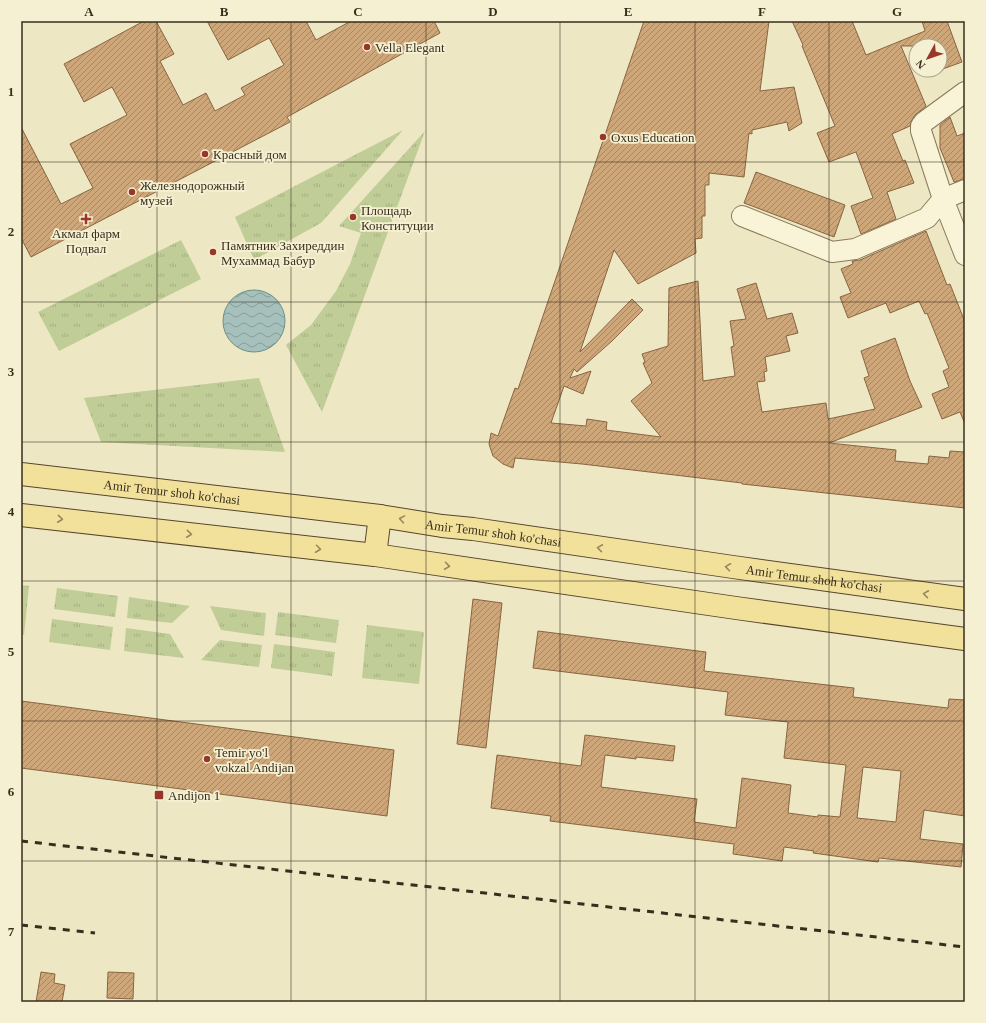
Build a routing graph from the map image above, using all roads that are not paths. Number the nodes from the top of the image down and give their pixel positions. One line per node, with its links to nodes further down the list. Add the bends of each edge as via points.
1 (965, 92): 3 (street, via 921,126)
2 (965, 190): 3 (street)
3 (943, 199): 4 (street, via 927,218 855,249 832,252); 5 (street)
4 (742, 216)
5 (965, 255)
6 (21, 474): 8 (main road, Amir Temur shoh ko'chasi)
7 (21, 515): 9 (main road, one-way to 9)
8 (380, 516): 9 (main road); 10 (main road, Amir Temur shoh ko'chasi, one-way to 8)
9 (375, 555): 11 (main road, one-way to 11)
10 (965, 599)
11 (965, 639)

